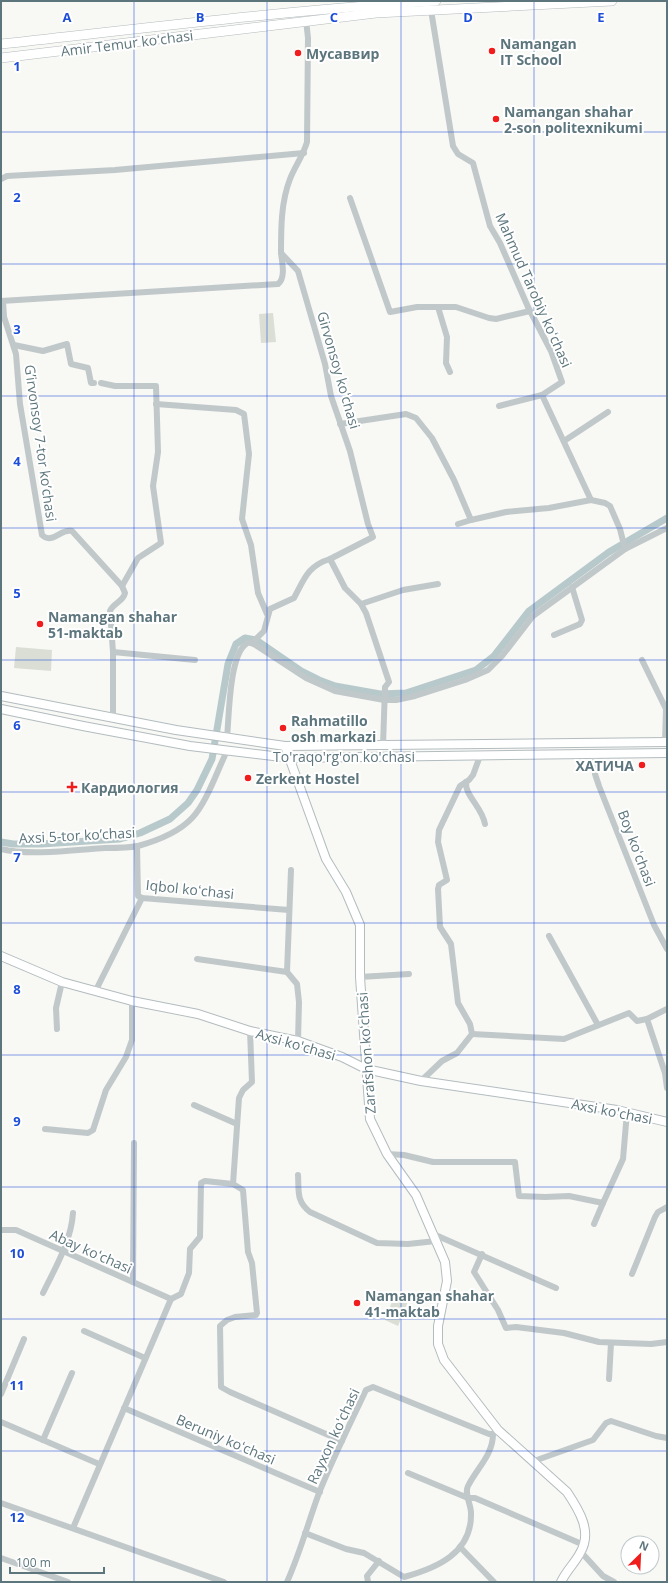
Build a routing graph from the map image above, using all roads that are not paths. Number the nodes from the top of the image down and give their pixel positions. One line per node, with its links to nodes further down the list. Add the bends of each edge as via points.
1 (436, 1): 5 (main road, Amir Temur koʻchasi)
2 (612, 1): 3 (main road, Amir Temur koʻchasi)
3 (589, 2): 4 (main road, Amir Temur koʻchasi)
4 (431, 10): 6 (main road, Amir Temur koʻchasi); 16 (street, Mahmud Tarobiy koʻchasi, via 453,146 458,154 473,163 490,226)
5 (218, 20): 7 (main road); 8 (main road, Amir Temur koʻchasi)
6 (306, 20): 7 (main road, Amir Temur koʻchasi); 10 (street, via 308,125)
7 (220, 33): 9 (main road, Amir Temur koʻchasi)
8 (1, 44)
9 (1, 58)
10 (304, 153): 11 (street, via 115,170 7,176); 13 (street, via 286,192 281,225)
11 (1, 179)
12 (350, 198): 15 (street, via 390,312 417,307)
13 (281, 253): 14 (street, via 283,277 278,284); 23 (street, Girvonsoy koʻchasi, via 298,271)
14 (2, 301): 17 (street, Gʼirvonsoy 7-tor koʼchasi, via 4,317)
15 (438, 307): 16 (street, via 456,307 496,319); 18 (street, via 447,337 446,363)
16 (530, 311): 19 (street, Mahmud Tarobiy koʻchasi, via 551,351 562,382)
17 (14, 345): 20 (street, via 43,351 67,344 71,364 88,368 91,383 115,386 155,385); 32 (street, Gʼirvonsoy 7-tor koʼchasi, via 42,535 52,539 66,530 72,531)
18 (450, 372)
19 (542, 395): 21 (street); 24 (street)
20 (156, 404): 32 (street, via 158,452 154,497 161,543 138,558); 35 (street, via 236,410 244,414 249,454 242,519 251,544 258,593)
21 (499, 406)
22 (608, 412): 24 (street)
23 (340, 424): 26 (street, via 406,414 415,417 432,438 443,458); 30 (street, Girvonsoy koʻchasi, via 350,451 373,537)
24 (564, 441): 25 (street)
25 (591, 500): 26 (street, via 506,512); 29 (street, via 610,506)
26 (471, 520): 27 (street)
27 (458, 524)
28 (667, 528): 29 (street)
29 (625, 548): 33 (street)
30 (330, 559): 34 (street, via 345,588); 35 (street, via 313,567 300,583 294,598 270,608)
31 (438, 584): 34 (street, via 403,590)
32 (122, 586): 38 (street, via 125,595 110,611)
33 (572, 587): 36 (street, via 582,620 580,624); 42 (street, via 528,620 502,656 488,670 466,680 415,696 396,700)
34 (361, 604): 42 (street, via 372,628 389,682 385,687)
35 (267, 614): 37 (street, via 267,624 260,637)
36 (554, 635)
37 (252, 643): 42 (street, via 296,673 335,691); 45 (street, via 245,644 236,658)
38 (113, 652): 39 (street); 44 (street)
39 (195, 660)
40 (642, 660): 46 (street, via 666,709)
41 (1, 696): 44 (street, To'raqo'rg'on ko'chasi)
42 (385, 697): 48 (street)
43 (1, 708): 49 (street, To'raqo'rg'on ko'chasi, via 83,726)
44 (113, 718): 45 (street, To'raqo'rg'on ko'chasi)
45 (227, 738): 47 (street, To'raqo'rg'on ko'chasi)
46 (666, 742): 48 (street, To'raqo'rg'on ko'chasi)
47 (285, 746): 48 (street, To'raqo'rg'on ko'chasi); 53 (street, Zarafshon koʻchasi)
48 (383, 746)
49 (226, 751): 53 (street, To'raqo'rg'on ko'chasi); 56 (street, Аxsi 5-tor koʼchasi, via 194,816 174,831)
50 (667, 753): 51 (street, To'raqo'rg'on ko'chasi)
51 (594, 754): 52 (street, To'raqo'rg'on ko'chasi); 62 (street, Boy koʻchasi, via 595,774 599,786 654,925)
52 (480, 756): 53 (street, To'raqo'rg'on ko'chasi); 54 (street, via 476,769)
53 (290, 758): 67 (street, Zarafshon koʻchasi, via 326,860 357,915 360,925)
54 (466, 782): 55 (street, via 466,791 479,806); 76 (street, via 460,786 439,830 438,842 447,880 438,887 438,916 440,927 452,950 458,1003 470,1024)
55 (485, 824)
56 (137, 846): 57 (street, Аxsi 5-tor koʼchasi, via 45,852); 59 (street, Iqbol koʻchasi, via 138,896)
57 (1, 849)
58 (292, 870): 60 (street)
59 (142, 898): 60 (street, Iqbol koʻchasi); 69 (street)
60 (289, 910): 65 (street)
61 (549, 936): 73 (street)
62 (667, 949)
63 (1, 958): 68 (street, Axsi ko'chasi)
64 (197, 959): 65 (street)
65 (287, 972): 77 (street, via 297,984)
66 (409, 974): 67 (street)
67 (360, 977): 78 (street, Zarafshon koʻchasi)
68 (62, 982): 69 (street, Axsi ko'chasi); 74 (street, via 56,1008)
69 (96, 990): 70 (street, Axsi ko'chasi)
70 (132, 1000): 75 (street, Axsi ko'chasi, via 198,1014); 85 (street, via 132,1040 126,1057 106,1090 93,1130 88,1132)
71 (667, 1009): 72 (street)
72 (647, 1019): 73 (street, via 637,1021 629,1013); 80 (street, via 665,1073)
73 (598, 1025): 76 (street, via 564,1039)
74 (57, 1029)
75 (250, 1030): 77 (street, Axsi ko'chasi); 84 (street, via 252,1082 240,1094)
76 (472, 1034): 79 (street, via 457,1053 442,1061)
77 (298, 1041): 78 (street, Axsi ko'chasi)
78 (366, 1069): 79 (street, Axsi ko'chasi); 87 (street, Zarafshon koʻchasi, via 370,1119)
79 (422, 1081): 82 (street, Axsi ko'chasi)
80 (667, 1088)
81 (194, 1105): 84 (street)
82 (628, 1112): 83 (street, Axsi ko'chasi); 90 (street, via 623,1159)
83 (667, 1122)
84 (237, 1124): 89 (street)
85 (45, 1129)
86 (134, 1143): 100 (street)
87 (387, 1154): 90 (street, via 433,1162 515,1162 519,1196 568,1196); 95 (street, Zarafshon koʻchasi, via 416,1195)
88 (298, 1175): 96 (street, via 299,1198 302,1206 310,1212 377,1243)
89 (233, 1184): 103 (street, via 205,1181 201,1183 200,1237 190,1249 189,1273 181,1294); 117 (street, via 243,1190 248,1252 252,1263 257,1313 227,1320 220,1326 221,1387)
90 (603, 1203): 93 (street)
91 (667, 1207): 99 (street, via 655,1217)
92 (73, 1213): 97 (street, via 72,1228)
93 (594, 1224)
94 (1, 1230): 97 (street, Abay koʻchasi, via 16,1230)
95 (431, 1233): 96 (street, Zarafshon koʻchasi); 98 (street)
96 (436, 1242): 114 (street, Zarafshon koʻchasi, via 445,1262 447,1281 438,1326 438,1344 444,1360)
97 (63, 1251): 100 (street, Abay koʻchasi); 102 (street)
98 (482, 1254): 101 (street); 107 (street, via 474,1272 506,1328 564,1332 590,1341)
99 (632, 1274)
100 (134, 1282): 103 (street, Abay koʻchasi)
101 (556, 1288)
102 (43, 1293)
103 (171, 1299): 108 (street)
104 (84, 1331): 108 (street)
105 (24, 1339): 111 (street)
106 (667, 1342): 107 (street)
107 (610, 1343): 110 (street)
108 (146, 1358): 112 (street)
109 (72, 1373): 116 (street)
110 (609, 1379)
111 (1, 1394)
112 (124, 1408): 119 (street); 121 (street, Beruniy koʻchasi)
113 (1, 1422): 116 (street)
114 (496, 1432): 117 (street, Rayxon koʻchasi, via 422,1408 373,1387 366,1390); 118 (street, Zarafshon koʻchasi); 122 (street, via 488,1455 468,1486)
115 (667, 1438): 118 (street, via 611,1421 606,1423 594,1440)
116 (43, 1440): 119 (street)
117 (342, 1441): 121 (street, Rayxon koʻchasi)
118 (534, 1461): 127 (street, Zarafshon koʻchasi, via 567,1492 576,1505 586,1538)
119 (99, 1464): 124 (street)
120 (408, 1473): 122 (street)
121 (320, 1492): 125 (street, Rayxon koʻchasi)
122 (468, 1498): 126 (street, via 471,1516); 127 (street, via 475,1498)
123 (1, 1503): 124 (street)
124 (73, 1528): 132 (street)
125 (305, 1533): 129 (street, via 364,1553); 133 (street, Rayxon koʻchasi, via 301,1550)
126 (460, 1547): 130 (street, via 448,1559 430,1570); 135 (street)
127 (582, 1549): 136 (street); 137 (street, via 603,1576)
128 (1, 1558): 131 (street)
129 (379, 1561): 130 (street); 134 (street, via 367,1576)
130 (405, 1579)
131 (68, 1582)
132 (224, 1582)
133 (287, 1582)
134 (368, 1582)
135 (494, 1582)
136 (561, 1582)
137 (614, 1582)

